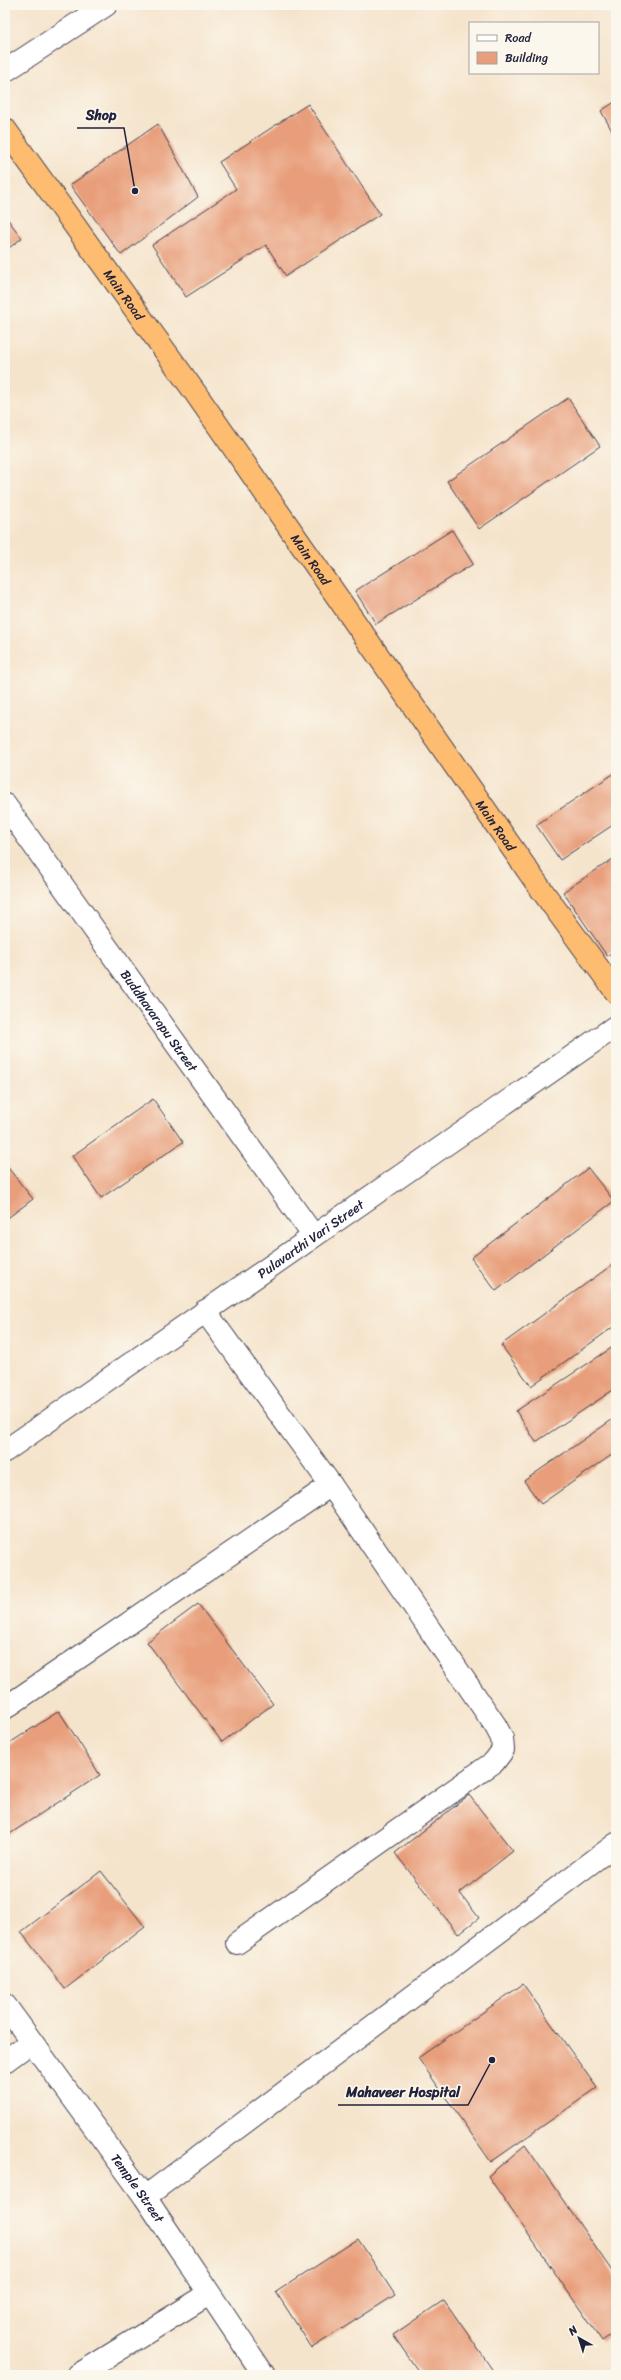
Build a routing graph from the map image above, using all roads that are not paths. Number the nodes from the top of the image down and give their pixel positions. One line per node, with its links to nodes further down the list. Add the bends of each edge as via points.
1 (106, 5): 2 (street)
2 (5, 71)
3 (5, 129): 5 (highway, Main Road, via 194,390 535,881)
4 (5, 805): 7 (street, Buddhavarapu Street)
5 (616, 992)
6 (616, 1026): 7 (street, Pulavarthi Vari Street)
7 (313, 1235): 8 (street, Pulavarthi Vari Street)
8 (205, 1311): 9 (street, Pulavarthi Vari Street); 10 (street)
9 (5, 1451)
10 (331, 1485): 11 (street); 13 (street, via 494,1724 502,1738 503,1750 494,1762)
11 (5, 1708)
12 (616, 1844): 17 (street)
13 (237, 1944)
14 (5, 2005): 15 (street, Temple Street)
15 (31, 2042): 16 (street); 17 (street, Temple Street)
16 (5, 2061)
17 (144, 2197): 18 (street, Temple Street)
18 (209, 2294): 19 (street); 20 (street, Temple Street)
19 (78, 2375)
20 (264, 2375)

